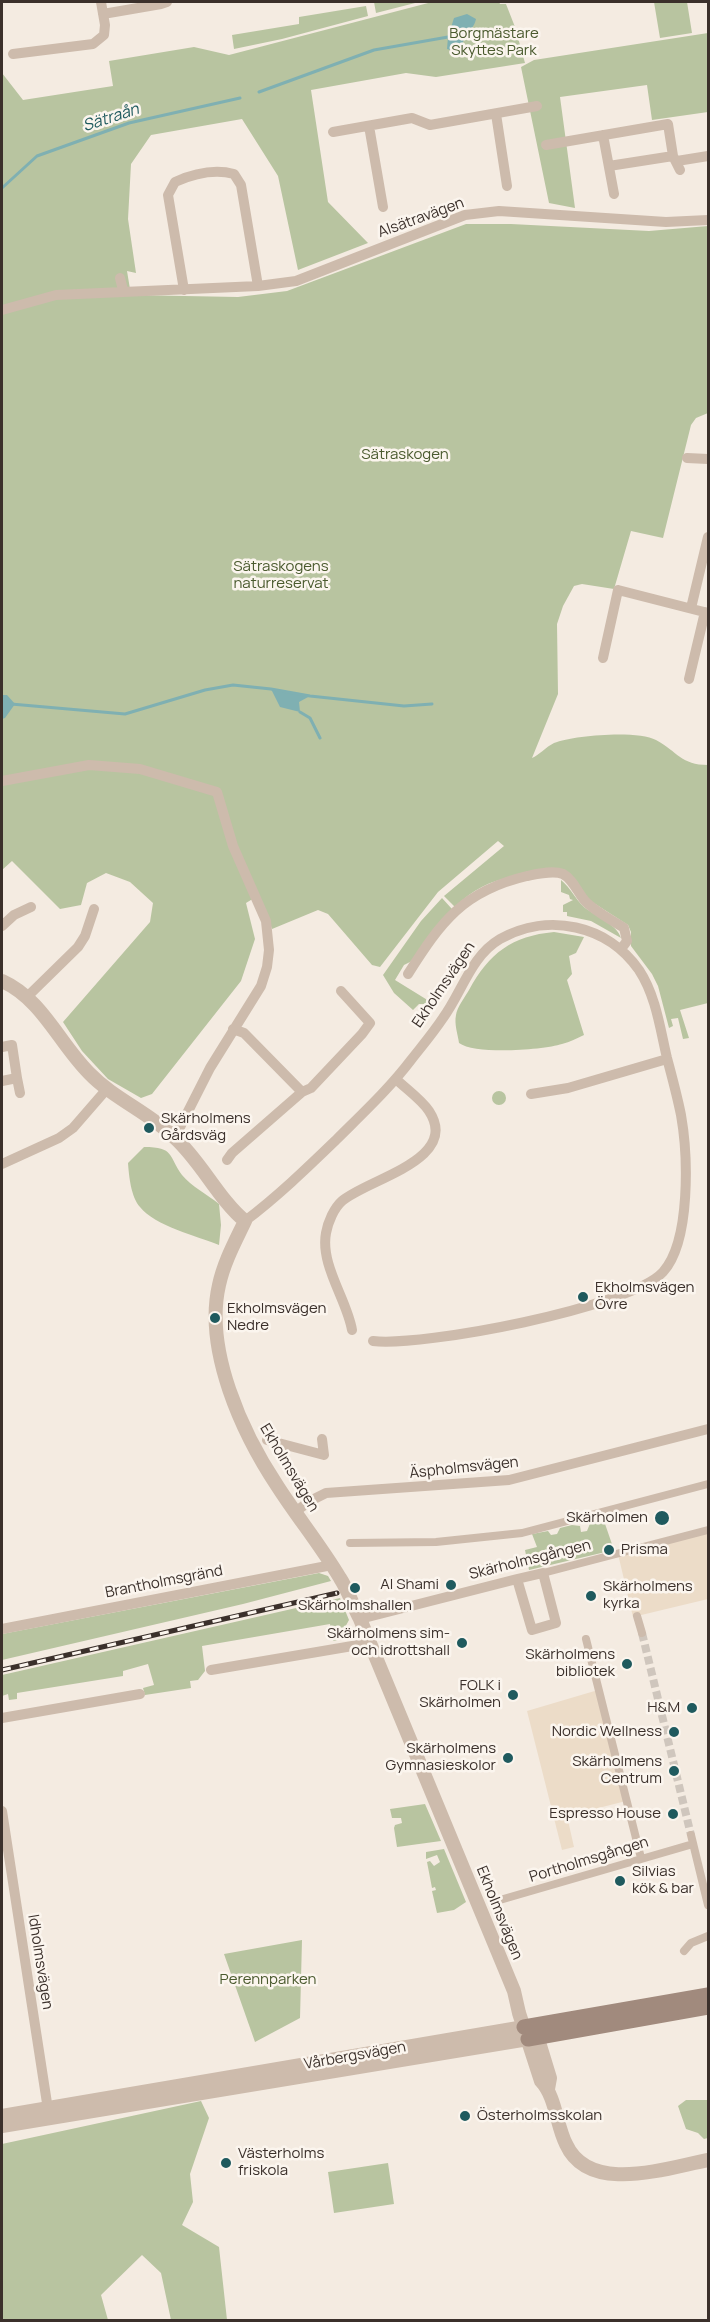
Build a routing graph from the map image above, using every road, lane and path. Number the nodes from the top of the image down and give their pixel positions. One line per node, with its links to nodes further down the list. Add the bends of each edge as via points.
1 (101, 2): 3 (street)
2 (166, 2): 3 (street)
3 (103, 14): 4 (street, via 104,35 93,44)
4 (13, 54)
5 (537, 106): 6 (street)
6 (496, 114): 7 (street, via 430,125 412,118); 14 (street)
7 (369, 126): 8 (street); 16 (street, Alsätravägen)
8 (333, 132)
9 (603, 135): 10 (street); 12 (street, via 668,124); 13 (street)
10 (546, 145)
11 (708, 156): 12 (street)
12 (677, 163): 13 (street)
13 (609, 166): 15 (street)
14 (507, 186)
15 (614, 194)
16 (383, 207)
17 (708, 220): 19 (street, Alsätravägen, via 666,222 499,211 465,215 296,281)
18 (120, 278): 20 (street)
19 (258, 286): 21 (street, Alsätravägen); 21 (street, via 241,185 234,174 221,171 186,177 175,182 168,195)
20 (123, 290): 21 (street, Alsätravägen); 22 (street, Alsätravägen, via 56,295)
21 (184, 290)
22 (2, 310)
23 (687, 458): 24 (street)
24 (708, 459)
25 (708, 537): 26 (street)
26 (691, 608): 27 (street); 28 (street, via 618,590)
27 (706, 612): 29 (street)
28 (603, 658)
29 (689, 679)
30 (2, 781): 39 (street, via 88,765 140,770 217,792 233,846 262,908 268,936 267,967 261,986)
31 (31, 907): 33 (street)
32 (94, 909): 38 (street, via 78,947)
33 (2, 926)
34 (621, 949): 35 (street, via 627,941 624,928 587,903 565,875 537,873 503,882 473,897 449,916); 41 (street, Ekholmsvägen, via 650,992); 43 (street, Ekholmsvägen, via 598,934 558,924 519,930 499,940 473,966 444,1017)
35 (408, 974)
36 (2, 981): 38 (street)
37 (341, 991): 46 (street, via 370,1023 311,1088)
38 (28, 996): 45 (street)
39 (233, 1029): 46 (street, via 244,1033); 49 (street)
40 (2, 1047): 42 (street, via 12,1045)
41 (667, 1059): 48 (street, via 568,1088); 54 (street, Ekholmsvägen, via 681,1114 686,1167 678,1245 664,1271 636,1290 570,1312 467,1332 388,1343)
42 (17, 1078): 44 (street); 47 (street)
43 (396, 1079): 52 (street, Ekholmsvägen, via 308,1166); 53 (street, via 428,1109 436,1130 425,1153 341,1201 329,1221 325,1236 330,1266)
44 (2, 1081)
45 (106, 1090): 49 (street); 51 (street, via 73,1128 59,1138)
46 (302, 1092): 50 (street)
47 (20, 1093)
48 (531, 1094)
49 (175, 1137): 52 (street)
50 (227, 1160)
51 (2, 1164)
52 (245, 1221): 59 (street, Ekholmsvägen, via 218,1287 218,1346 248,1434)
53 (352, 1330)
54 (373, 1341)
55 (708, 1429): 59 (street, Äspholmsvägen, via 508,1480 326,1493)
56 (322, 1439): 57 (street, via 324,1455)
57 (267, 1440)
58 (708, 1484): 61 (street, via 522,1533 436,1542)
59 (295, 1512): 62 (street, Ekholmsvägen)
60 (708, 1530): 63 (street, Skärholmsgången)
61 (350, 1543)
62 (332, 1565): 66 (street, Ekholmsvägen); 67 (street, Brantholmsgränd)
63 (543, 1573): 64 (street, Skärholmsgången); 64 (street, via 556,1623 532,1630)
64 (518, 1579): 66 (street, Skärholmsgången)
65 (637, 1616): 68 (street)
66 (360, 1619): 70 (street, Ekholmsvägen)
67 (2, 1629)
68 (642, 1633)
69 (586, 1639): 75 (street)
70 (370, 1643): 71 (street); 83 (street, Ekholmsvägen, via 516,1996 524,2006)
71 (211, 1670)
72 (140, 1694): 73 (street)
73 (2, 1718)
74 (2, 1810): 84 (street, Idholmsvägen)
75 (641, 1858): 76 (street, Portholmsgången); 77 (street, Portholmsgången, via 692,1840)
76 (493, 1902)
77 (708, 1905)
78 (708, 1936): 79 (street, via 691,1942)
79 (684, 1951)
80 (708, 1995): 82 (main road, Vårbergsvägen)
81 (708, 2007): 82 (main road, Vårbergsvägen)
82 (607, 2019): 83 (main road, Vårbergsvägen)
83 (531, 2032): 84 (street, Vårbergsvägen); 87 (street, Ekholmsvägen, via 541,2080 548,2089 573,2158 604,2174 623,2175)
84 (48, 2113): 85 (street, Vårbergsvägen); 86 (street, Vårbergsvägen)
85 (2, 2116)
86 (2, 2126)
87 (708, 2160)

